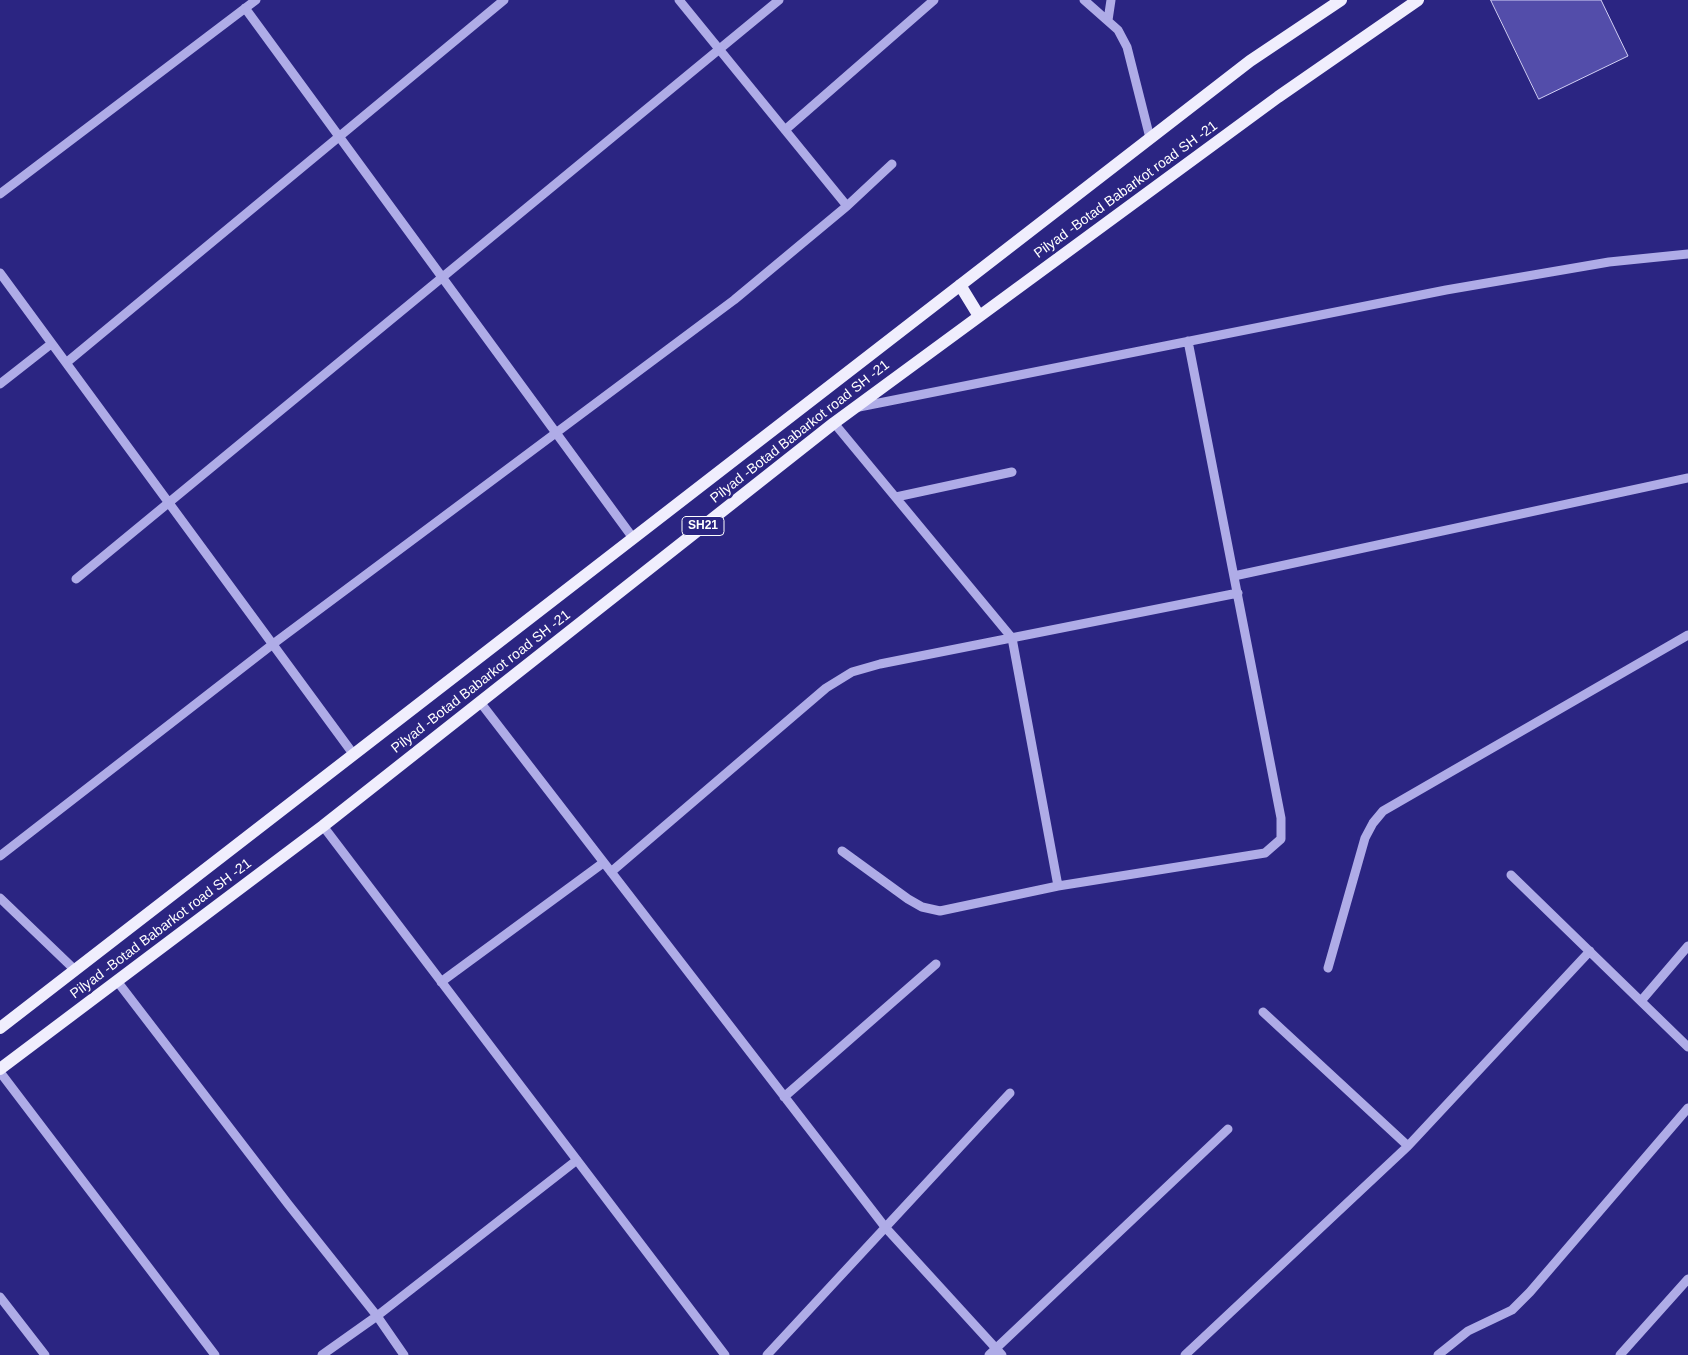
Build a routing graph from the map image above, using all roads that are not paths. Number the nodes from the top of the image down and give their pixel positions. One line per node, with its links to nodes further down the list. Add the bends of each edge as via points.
1 (256, 0): 10 (street)
2 (504, 0): 14 (street)
3 (679, 0): 12 (street)
4 (779, 0): 12 (street)
5 (934, 0): 13 (street)
6 (1084, 0): 11 (street)
7 (1111, 0): 11 (street)
8 (1341, 0): 15 (main road, Pilyad -Botad Babarkot road SH -21 / SH21, via 1250,61)
9 (1418, 0): 23 (main road, Pilyad -Botad Babarkot road SH -21 / SH21, via 1278,96)
10 (245, 8): 14 (street); 17 (street)
11 (1108, 20): 15 (street, via 1127,47)
12 (720, 50): 13 (street); 21 (street)
13 (785, 130): 18 (street)
14 (339, 136): 21 (street); 26 (street)
15 (1150, 138): 22 (main road, Pilyad -Botad Babarkot road SH -21 / SH21)
16 (892, 164): 18 (street)
17 (0, 194)
18 (847, 206): 30 (street, via 734,300)
19 (1688, 254): 24 (street, via 1609,262 1446,290)
20 (0, 273): 25 (street)
21 (442, 278): 30 (street); 34 (street)
22 (960, 285): 23 (main road); 35 (main road, Pilyad -Botad Babarkot road SH -21 / SH21)
23 (979, 316): 28 (main road, Pilyad -Botad Babarkot road SH -21 / SH21)
24 (1188, 341): 28 (street); 36 (street)
25 (51, 344): 26 (street); 27 (street)
26 (66, 363): 34 (street)
27 (0, 384)
28 (854, 408): 29 (main road, Pilyad -Botad Babarkot road SH -21 / SH21)
29 (834, 423): 33 (street); 42 (main road, Pilyad -Botad Babarkot road SH -21 / SH21)
30 (556, 432): 35 (street); 41 (street)
31 (1012, 472): 33 (street)
32 (1688, 478): 36 (street)
33 (896, 497): 40 (street)
34 (169, 503): 37 (street); 41 (street)
35 (633, 538): 43 (main road, Pilyad -Botad Babarkot road SH -21 / SH21)
36 (1234, 576): 38 (street)
37 (76, 579)
38 (1238, 593): 40 (street); 50 (street, via 1281,818 1281,839 1265,853)
39 (1688, 636): 55 (street, via 1383,811 1366,838)
40 (1012, 638): 48 (street, via 852,672 826,688); 50 (street)
41 (273, 644): 43 (street); 46 (street)
42 (480, 702): 44 (main road, Pilyad -Botad Babarkot road SH -21 / SH21); 47 (street)
43 (354, 755): 56 (main road, Pilyad -Botad Babarkot road SH -21 / SH21)
44 (323, 826): 57 (main road, Pilyad -Botad Babarkot road SH -21 / SH21); 58 (street)
45 (842, 851): 50 (street, via 908,899 922,907 940,911)
46 (0, 856)
47 (603, 863): 48 (street); 58 (street)
48 (611, 872): 65 (street)
49 (1511, 875): 53 (street)
50 (1058, 886)
51 (0, 898): 56 (street)
52 (1688, 946): 59 (street)
53 (1590, 951): 59 (street); 68 (street)
54 (936, 964): 65 (street)
55 (1328, 968)
56 (75, 970): 61 (main road, Pilyad -Botad Babarkot road SH -21 / SH21)
57 (117, 981): 63 (main road, Pilyad -Botad Babarkot road SH -21 / SH21); 73 (street)
58 (441, 982): 69 (street)
59 (1641, 1001): 62 (street)
60 (1263, 1012): 68 (street)
61 (0, 1028)
62 (1688, 1047)
63 (0, 1071): 76 (street)
64 (1010, 1093): 70 (street)
65 (784, 1097): 70 (street)
66 (1688, 1108): 82 (street, via 1512,1310 1468,1331)
67 (1228, 1129): 74 (street)
68 (1408, 1146): 81 (street)
69 (577, 1160): 73 (street); 79 (street)
70 (885, 1227): 74 (street); 80 (street)
71 (1688, 1279): 83 (street)
72 (0, 1297): 75 (street)
73 (377, 1316): 77 (street); 78 (street)
74 (996, 1353)
75 (45, 1355)
76 (215, 1355)
77 (322, 1355)
78 (404, 1355)
79 (725, 1355)
80 (767, 1355)
81 (1185, 1355)
82 (1438, 1355)
83 (1620, 1355)

